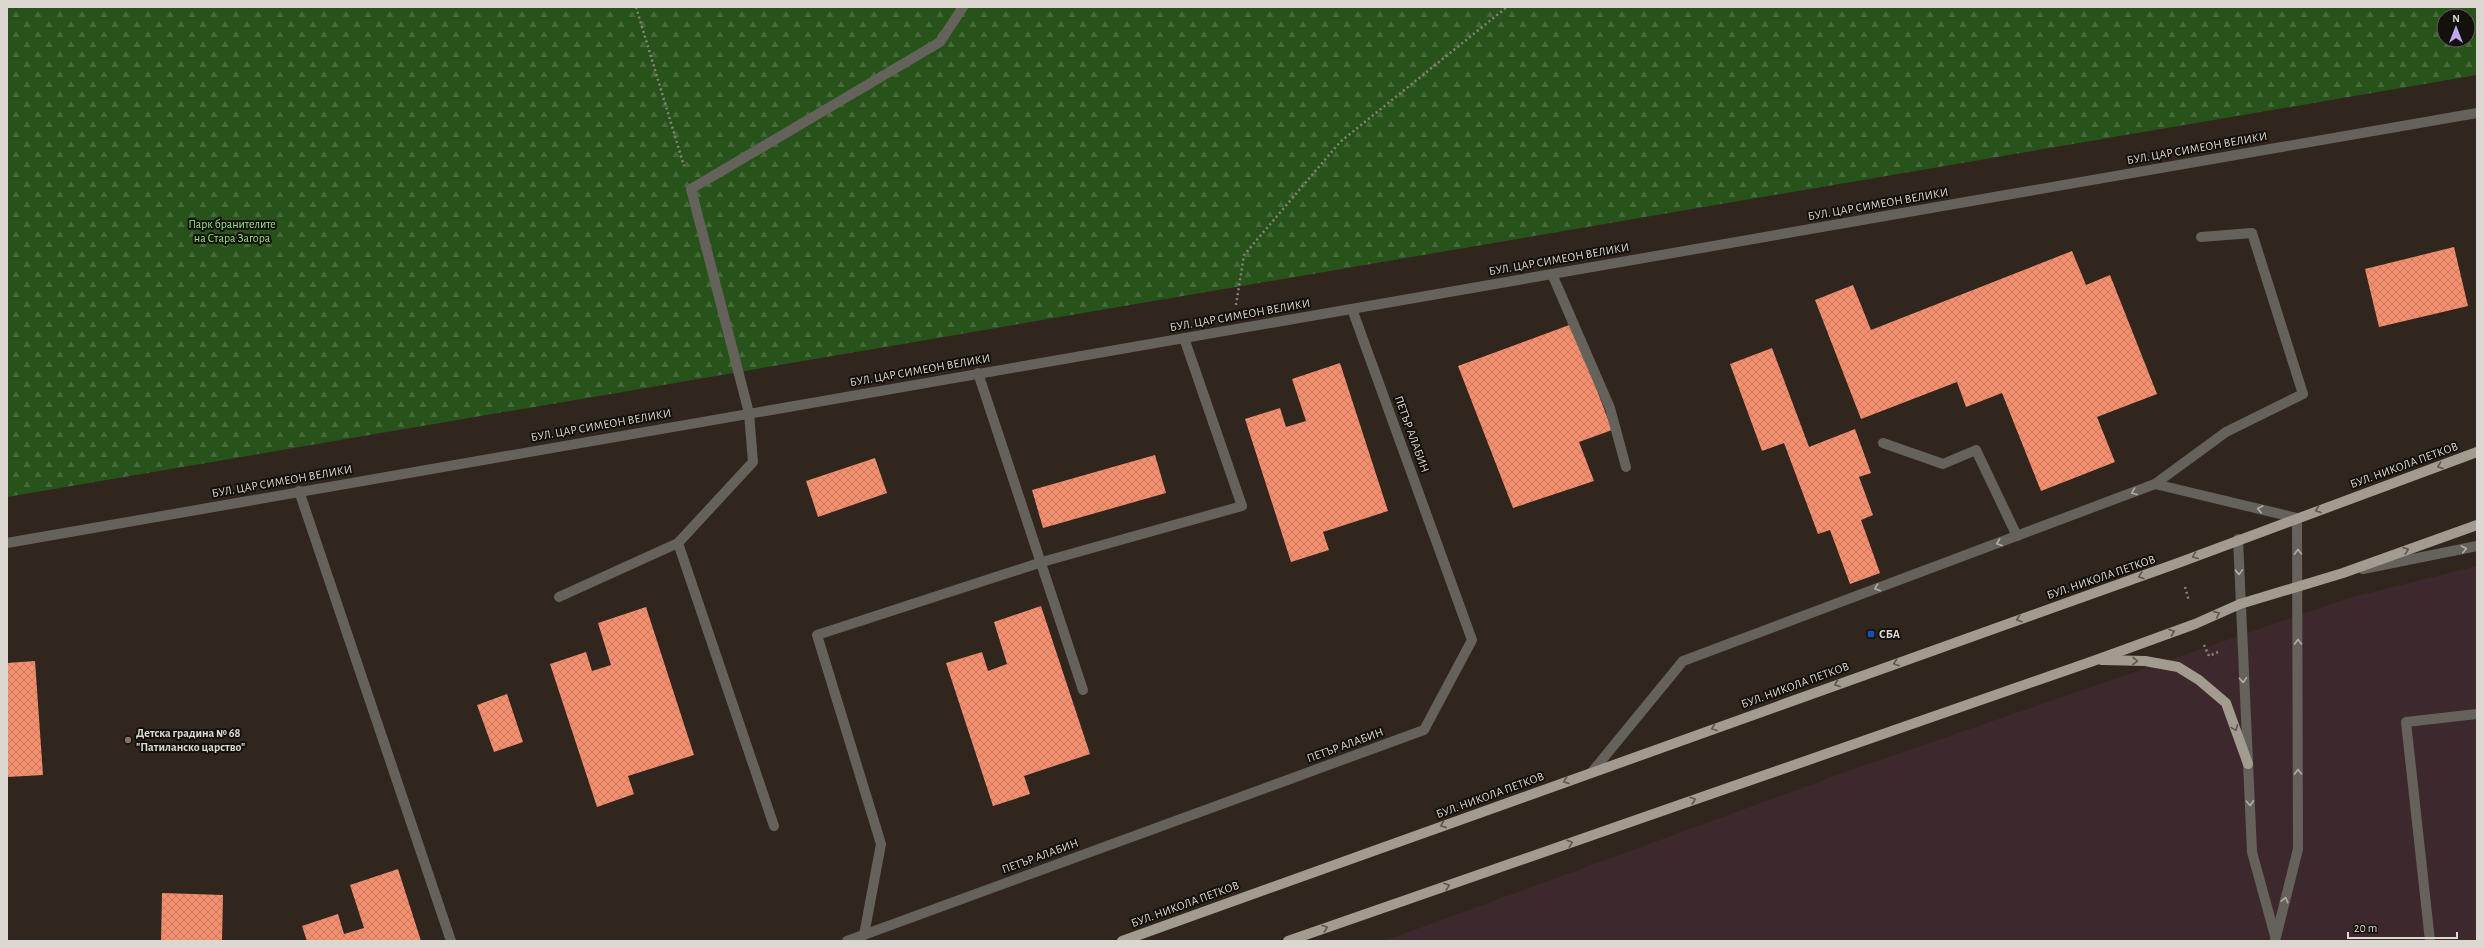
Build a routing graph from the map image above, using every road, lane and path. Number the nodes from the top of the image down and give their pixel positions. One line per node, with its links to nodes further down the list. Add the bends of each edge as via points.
1 (636, 7): 5 (path)
2 (963, 7): 5 (street, via 940,42)
3 (1507, 7): 9 (path, via 1340,142 1244,255)
4 (2477, 113): 7 (street, БУЛ. ЦАР СИМЕОН ВЕЛИКИ)
5 (691, 189): 12 (street)
6 (2202, 238): 16 (street, via 2252,233 2303,394 2226,432)
7 (1552, 274): 8 (street, БУЛ. ЦАР СИМЕОН ВЕЛИКИ); 15 (street, via 1610,408)
8 (1352, 309): 9 (street, БУЛ. ЦАР СИМЕОН ВЕЛИКИ); 38 (street, ПЕТЪР АЛАБИН, via 1472,640 1424,730)
9 (1232, 329): 10 (street, БУЛ. ЦАР СИМЕОН ВЕЛИКИ)
10 (1184, 338): 11 (street, БУЛ. ЦАР СИМЕОН ВЕЛИКИ); 25 (street, via 1242,506)
11 (978, 373): 12 (street, БУЛ. ЦАР СИМЕОН ВЕЛИКИ); 25 (street)
12 (749, 413): 17 (street, БУЛ. ЦАР СИМЕОН ВЕЛИКИ); 23 (street, via 753,462)
13 (1883, 443): 20 (street, via 1943,464 1976,450)
14 (2477, 452): 18 (main road, БУЛ. НИКОЛА ПЕТКОВ, one-way to 18)
15 (1626, 466)
16 (2156, 484): 18 (street, one-way to 16); 20 (street, one-way to 20)
17 (299, 491): 22 (street, БУЛ. ЦАР СИМЕОН ВЕЛИКИ); 40 (street)
18 (2298, 518): 21 (main road, БУЛ. НИКОЛА ПЕТКОВ); 28 (street, one-way to 18)
19 (2477, 525): 27 (main road, one-way to 19)
20 (2017, 536): 36 (street, one-way to 36, via 1683,661)
21 (2238, 539): 26 (main road, БУЛ. НИКОЛА ПЕТКОВ, one-way to 26); 30 (street, one-way to 30)
22 (7, 543)
23 (678, 543): 29 (street); 37 (street)
24 (2477, 546): 27 (street, one-way to 24)
25 (1042, 562): 33 (street); 38 (street, via 817,635 881,844)
26 (2178, 563): 31 (path); 36 (main road, БУЛ. НИКОЛА ПЕТКОВ, one-way to 36)
27 (2343, 573): 28 (main road)
28 (2299, 586): 30 (main road); 39 (street, one-way to 28, via 2298,849)
29 (559, 597)
30 (2240, 604): 31 (main road, one-way to 30); 35 (street, one-way to 35)
31 (2195, 624): 32 (main road, one-way to 31)
32 (2096, 660): 35 (main road, one-way to 35, via 2145,661 2178,667 2199,680 2226,703); 43 (main road, one-way to 32)
33 (1083, 690)
34 (2477, 714): 44 (street, via 2406,722)
35 (2248, 764): 39 (street, one-way to 39, via 2252,852)
36 (1592, 772): 42 (main road, БУЛ. НИКОЛА ПЕТКОВ, one-way to 42)
37 (774, 826)
38 (864, 935): 41 (street, ПЕТЪР АЛАБИН)
39 (2275, 939)
40 (451, 941)
41 (847, 941)
42 (1122, 941)
43 (1288, 941)
44 (2430, 941)

